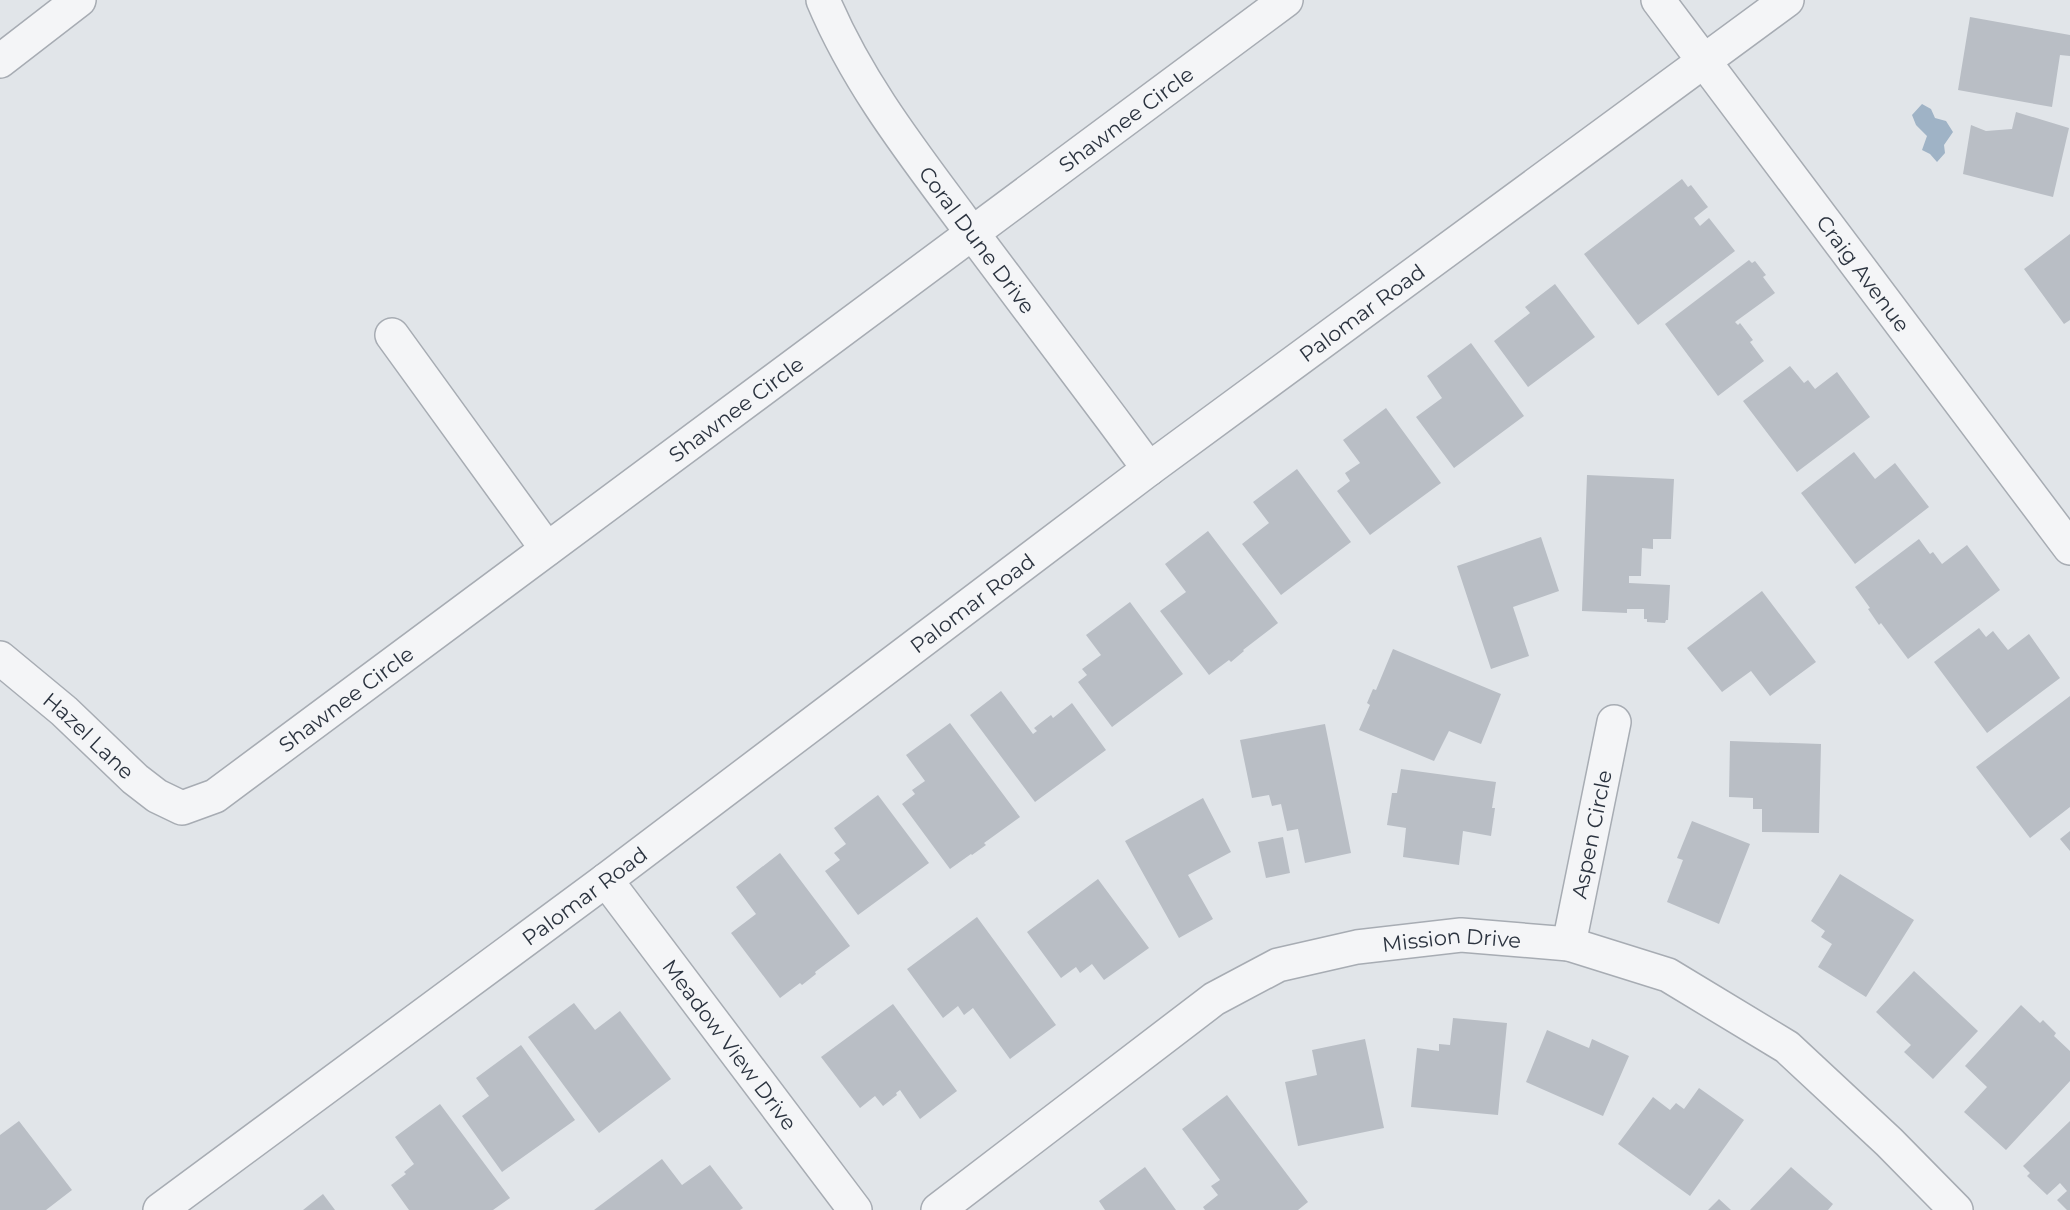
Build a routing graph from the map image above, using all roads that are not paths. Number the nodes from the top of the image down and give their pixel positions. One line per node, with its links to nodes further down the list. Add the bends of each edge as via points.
1 (79, 0): 6 (street)
2 (823, 0): 8 (street, Coral Dune Drive, via 869,90)
3 (1286, 0): 8 (street, Shawnee Circle)
4 (1658, 0): 7 (street, Craig Avenue)
5 (1787, 0): 7 (street, Palomar Road)
6 (0, 60)
7 (1704, 61): 10 (street, Palomar Road); 11 (street, Craig Avenue)
8 (972, 233): 10 (street, Coral Dune Drive); 12 (street, Shawnee Circle)
9 (392, 335): 12 (street)
10 (1149, 469): 16 (street, Palomar Road)
11 (2070, 548)
12 (547, 549): 15 (street, Shawnee Circle, via 215,796)
13 (0, 658): 15 (street, Hazel Lane, via 64,711 135,779)
14 (1614, 722): 17 (street, Aspen Circle)
15 (182, 808)
16 (606, 880): 18 (street, Palomar Road); 19 (street, Meadow View Drive)
17 (1569, 944): 20 (street, Mission Drive, via 1461,935 1357,947 1278,965 1214,999); 21 (street, Mission Drive, via 1668,975 1787,1047)
18 (160, 1210)
19 (855, 1210)
20 (938, 1210)
21 (1956, 1210)

